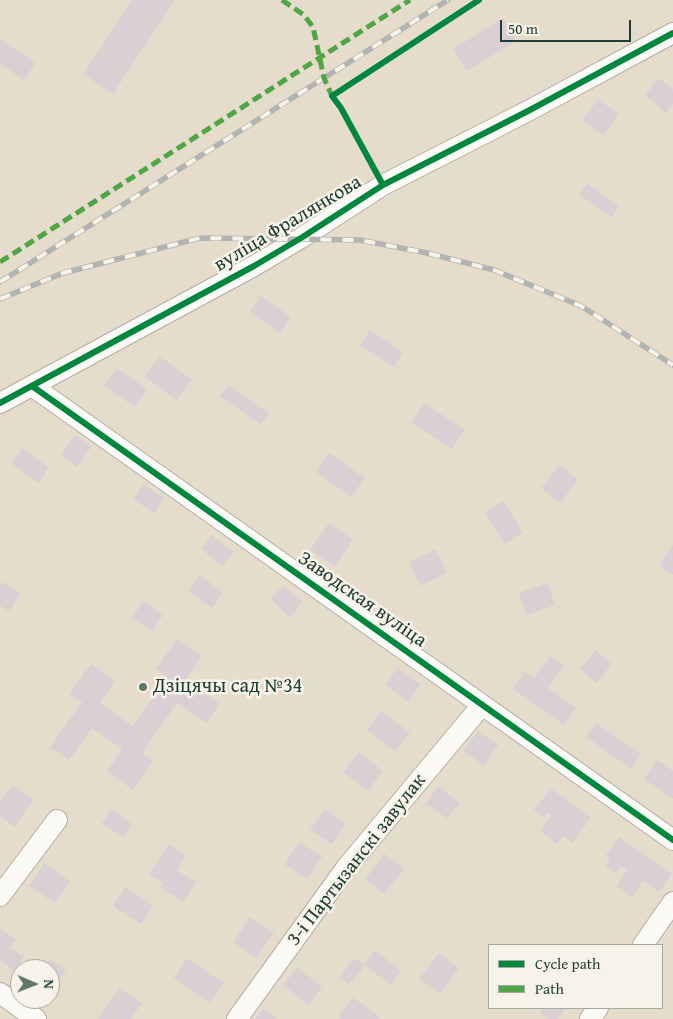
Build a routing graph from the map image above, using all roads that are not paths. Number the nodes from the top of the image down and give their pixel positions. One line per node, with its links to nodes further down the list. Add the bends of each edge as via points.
1 (673, 33): 2 (street, вуліца Фралянкова, via 382,185 254,266)
2 (32, 386): 3 (street, вуліца Фралянкова); 4 (street, Заводская вуліца)
3 (0, 403)
4 (482, 705): 6 (street, Заводская вуліца); 12 (street, 3-і Партызанскі завулак, via 346,868)
5 (57, 820): 7 (street)
6 (673, 840)
7 (0, 896)
8 (673, 902): 9 (street)
9 (644, 944)
10 (0, 992): 11 (street)
11 (36, 1019)
12 (237, 1019)

